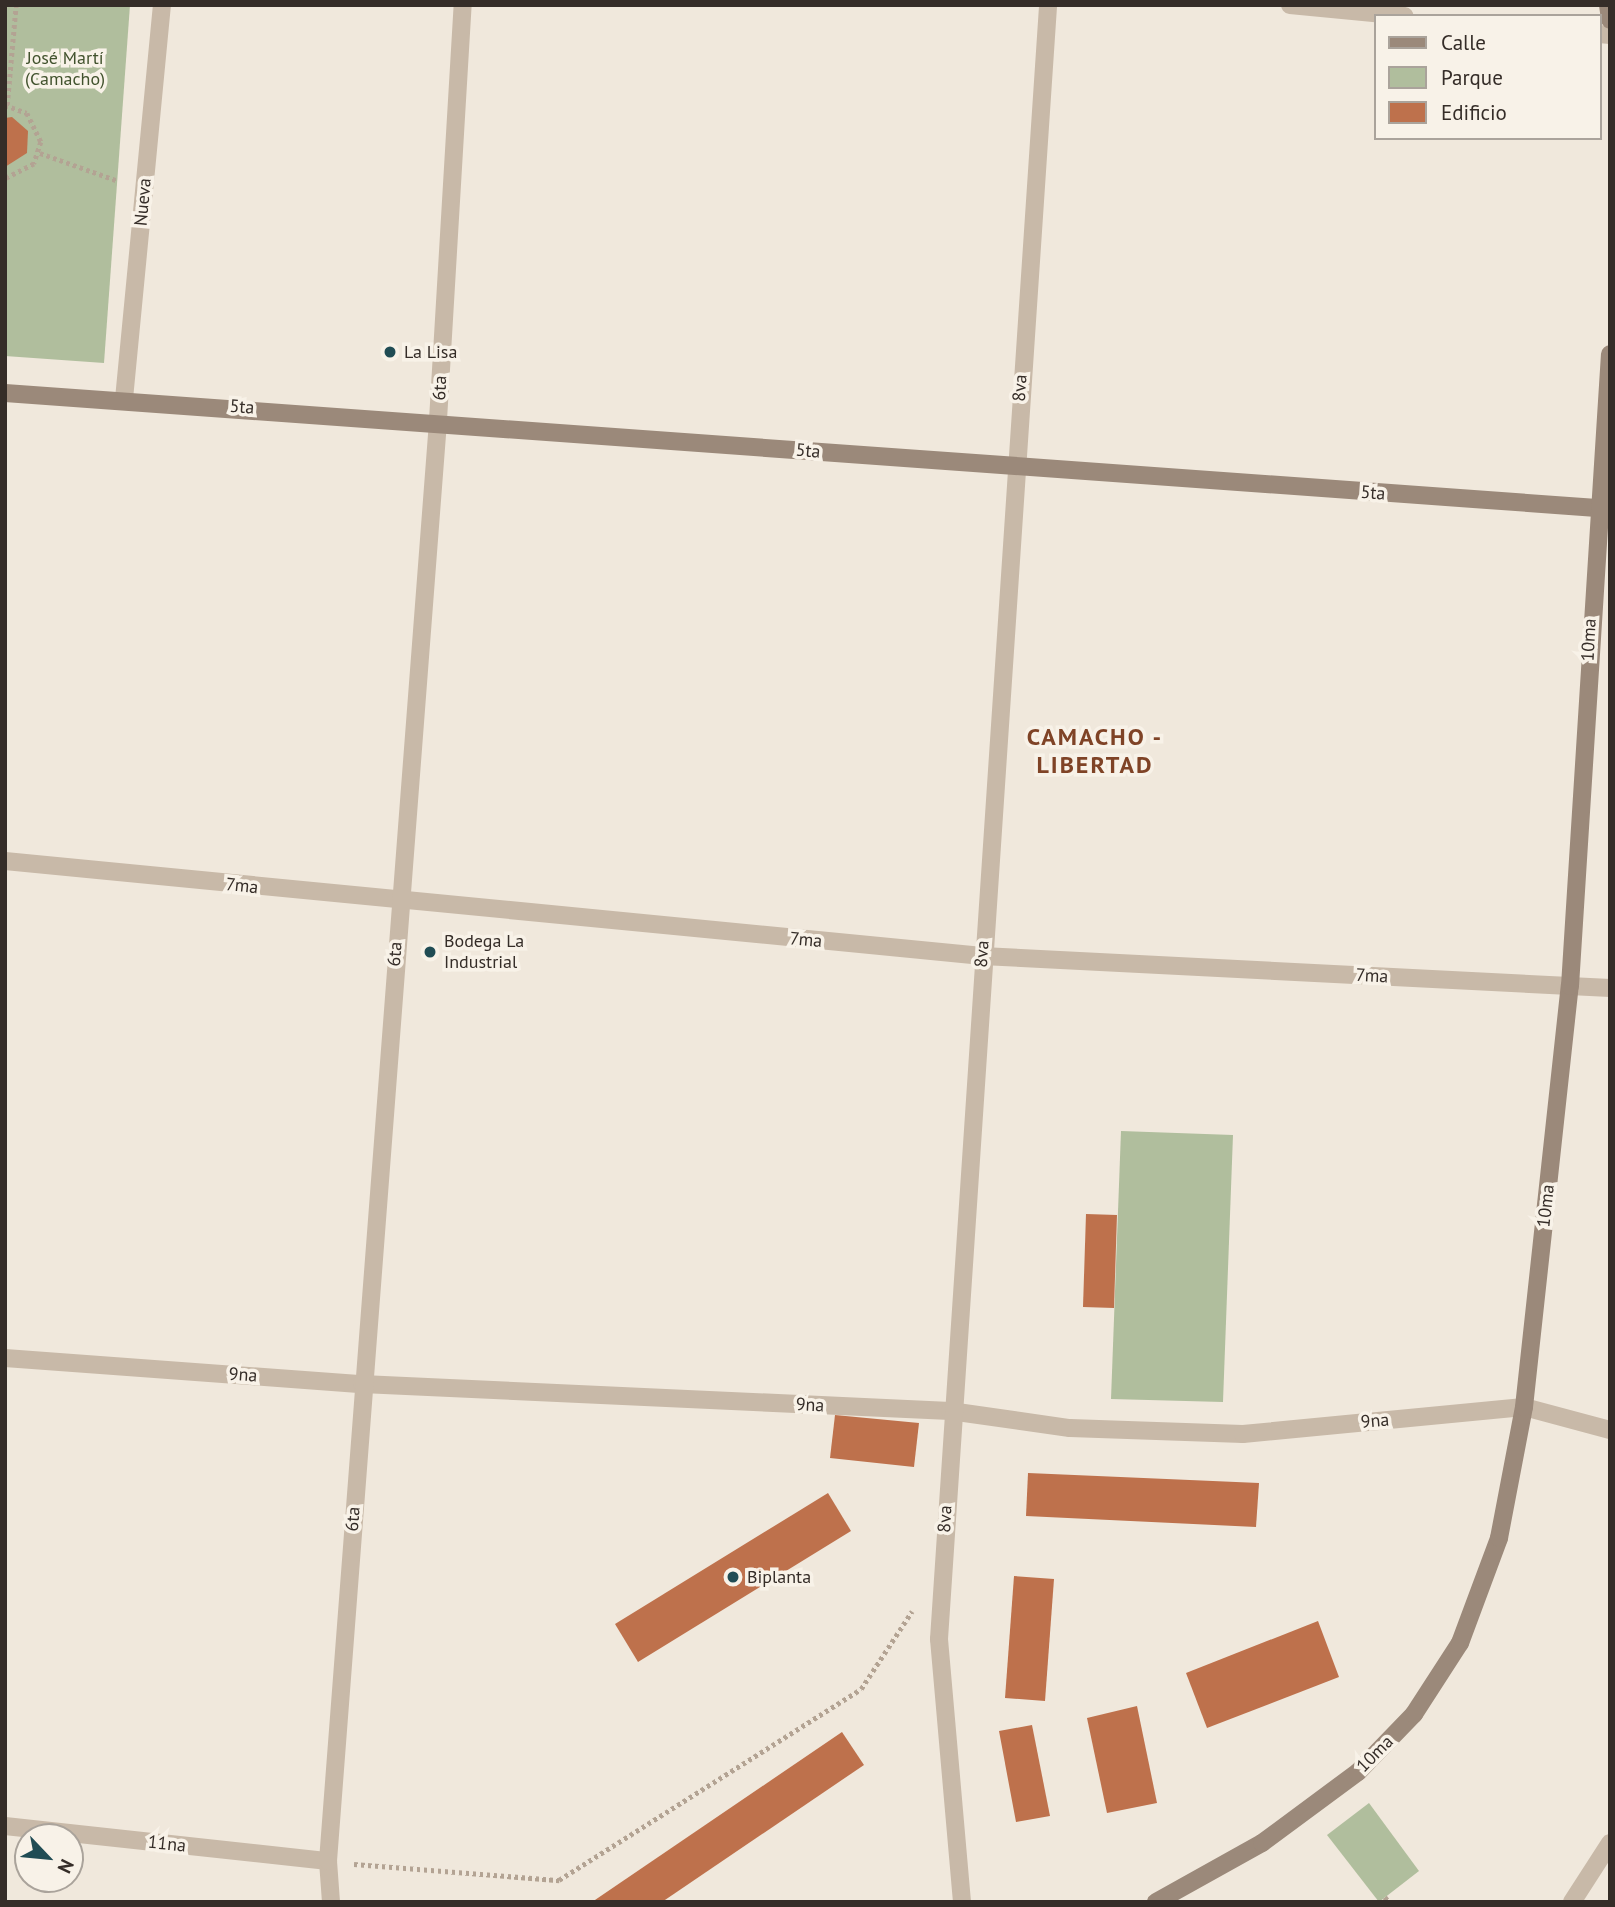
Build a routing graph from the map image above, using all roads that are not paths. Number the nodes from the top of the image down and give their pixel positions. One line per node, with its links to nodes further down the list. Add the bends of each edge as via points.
1 (162, 5): 10 (street, Nueva)
2 (463, 5): 11 (street, 6ta)
3 (1048, 5): 12 (street, 8va)
4 (1290, 5): 6 (street)
5 (1608, 5): 7 (street)
6 (1383, 14)
7 (1610, 20)
8 (1610, 354): 13 (street, 10ma)
9 (5, 393): 10 (street, 5ta)
10 (124, 399): 11 (street, 5ta)
11 (438, 421): 12 (street, 5ta); 15 (street, 6ta)
12 (1014, 467): 13 (street, 5ta); 16 (street, 8va)
13 (1603, 509): 17 (street, 10ma)
14 (5, 861): 15 (street, 7ma)
15 (399, 902): 16 (street, 7ma); 20 (street, 6ta)
16 (982, 956): 17 (street, 7ma); 22 (street, 8va)
17 (1570, 986): 18 (street, 7ma); 21 (street, 10ma)
18 (1610, 988)
19 (5, 1358): 20 (street, 9na)
20 (362, 1384): 22 (street, 9na); 26 (street, 6ta)
21 (1524, 1407): 22 (street, 9na, via 1243,1434 1070,1428); 23 (street, 9na); 29 (street, 10ma, via 1499,1538 1460,1643 1414,1714 1358,1772 1262,1843)
22 (950, 1411): 28 (street, 8va, via 939,1639)
23 (1610, 1430)
24 (5, 1826): 26 (street, 11na)
25 (1610, 1843): 30 (street)
26 (328, 1861): 27 (street, 6ta)
27 (331, 1902)
28 (962, 1902)
29 (1156, 1902)
30 (1572, 1902)

